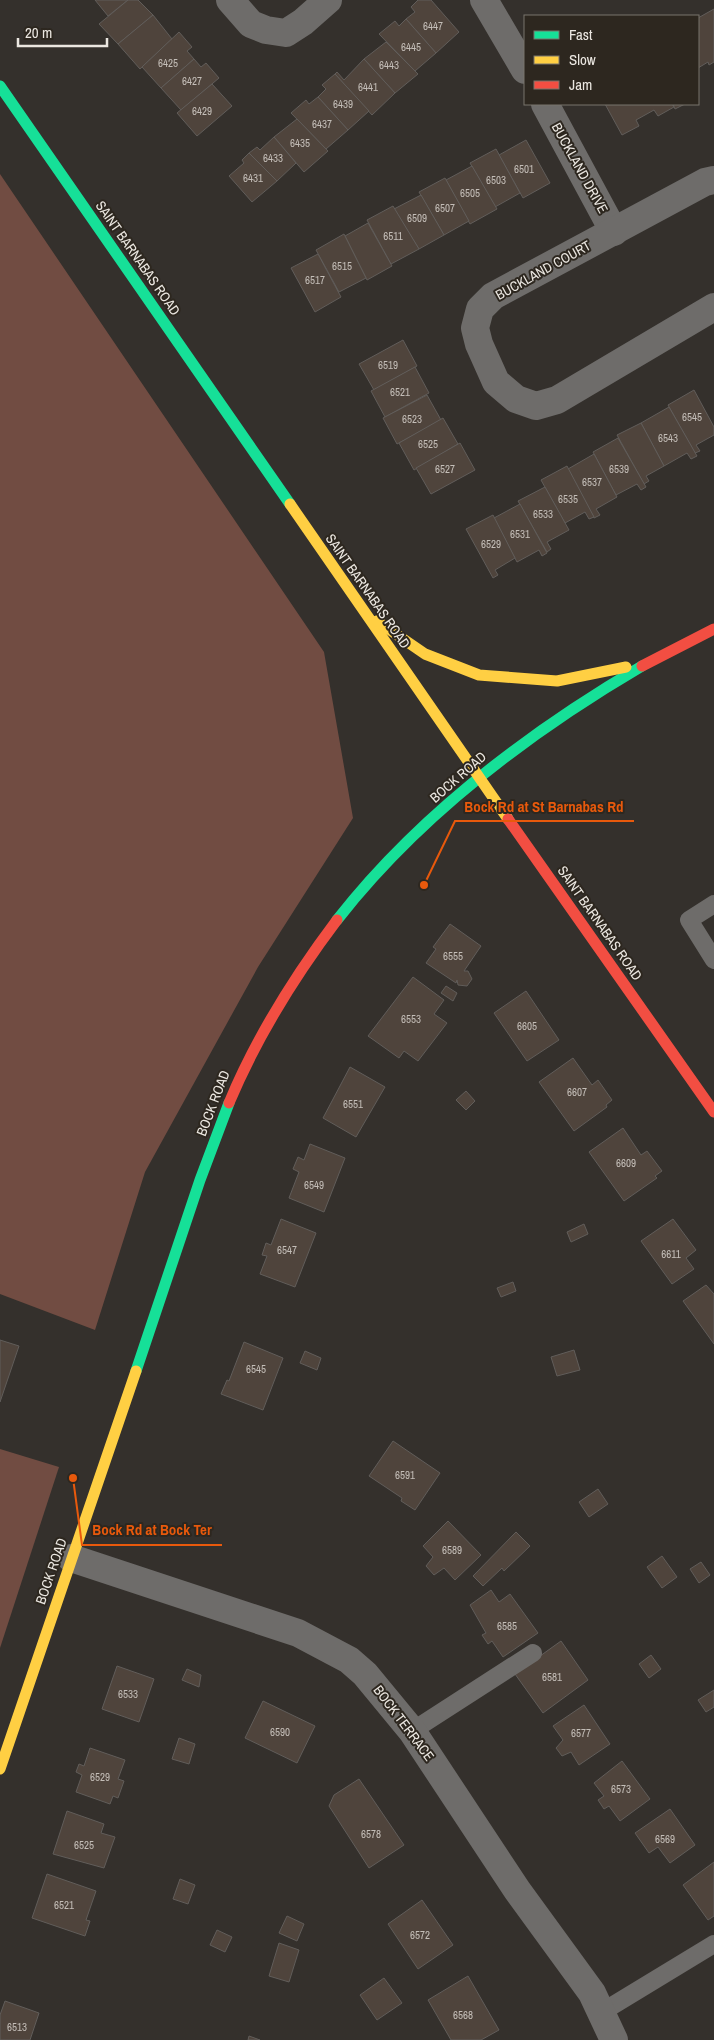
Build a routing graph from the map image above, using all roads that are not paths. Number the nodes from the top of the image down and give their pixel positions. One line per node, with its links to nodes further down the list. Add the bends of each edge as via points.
1 (230, 0): 2 (street, via 251,24 266,30 286,32)
2 (328, 0)
3 (484, 0): 4 (street)
4 (524, 68)
5 (0, 86): 10 (main road, SAINT BARNABAS ROAD)
6 (546, 105): 8 (street, BUCKLAND DRIVE)
7 (714, 180): 8 (street, BUCKLAND COURT)
8 (614, 232): 9 (street, BUCKLAND COURT, via 493,296 480,309 475,328 479,344 496,382 516,400 536,406 558,400)
9 (714, 307)
10 (365, 613): 12 (main road, via 425,654 479,675 557,681); 13 (main road, SAINT BARNABAS ROAD)
11 (714, 629): 12 (main road, BOCK ROAD)
12 (645, 664): 13 (main road, BOCK ROAD, via 577,705)
13 (478, 776): 16 (main road, SAINT BARNABAS ROAD); 17 (main road, BOCK ROAD, via 412,838 342,914 289,986 248,1057 188,1217)
14 (714, 904): 15 (lane, via 689,920)
15 (714, 960)
16 (714, 1112)
17 (72, 1558): 19 (street, BOCK TERRACE, via 290,1630 328,1648 365,1674); 20 (main road, BOCK ROAD)
18 (533, 1653): 19 (lane)
19 (412, 1731): 22 (street, BOCK TERRACE)
20 (0, 1769)
21 (714, 1944): 22 (lane)
22 (602, 2012): 23 (street, BOCK TERRACE)
23 (614, 2040)

